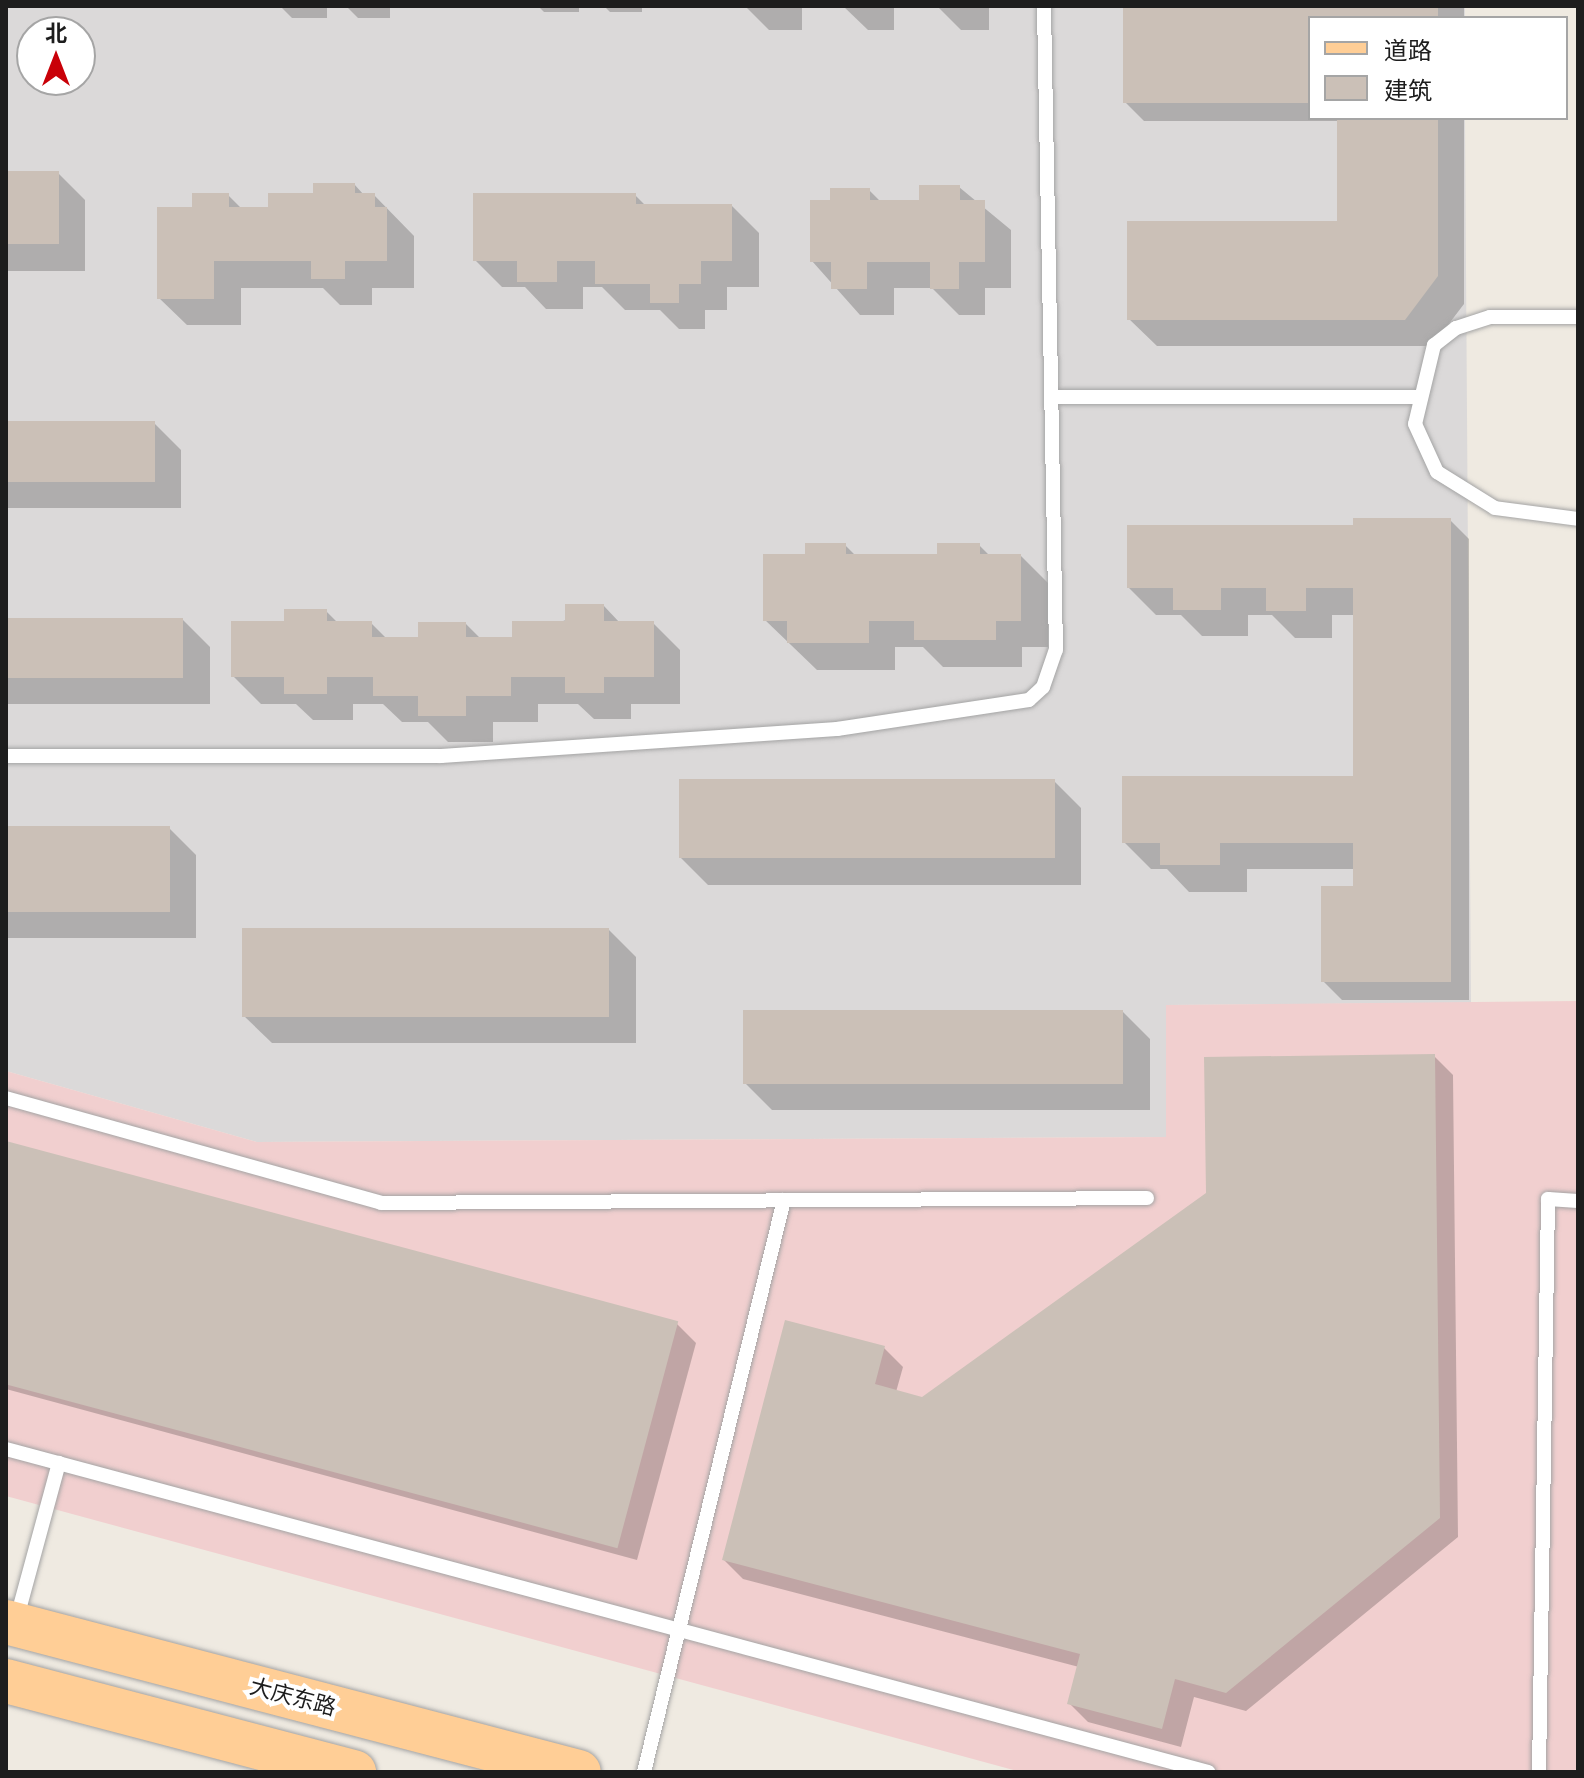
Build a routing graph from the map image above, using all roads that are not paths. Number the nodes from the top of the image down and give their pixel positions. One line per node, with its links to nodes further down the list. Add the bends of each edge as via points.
1 (1044, 6): 3 (lane)
2 (1578, 317): 4 (lane, via 1490,317 1456,328 1434,345)
3 (1051, 397): 4 (lane); 6 (lane, via 1056,650 1043,687 1029,700 837,729 441,756)
4 (1418, 397): 5 (lane, via 1415,424 1437,472 1495,508)
5 (1578, 519)
6 (6, 756)
7 (6, 1098): 9 (lane, via 381,1203)
8 (1147, 1198): 9 (lane)
9 (784, 1200): 14 (lane)
10 (1578, 1201): 20 (lane, via 1548,1199)
11 (6, 1449): 12 (lane)
12 (59, 1463): 13 (lane); 14 (lane)
13 (11, 1623): 17 (main road, 大庆东路)
14 (679, 1629): 18 (lane); 19 (lane)
15 (6, 1681): 16 (main road)
16 (354, 1772)
17 (579, 1772)
18 (644, 1772)
19 (1208, 1772)
20 (1539, 1772)

